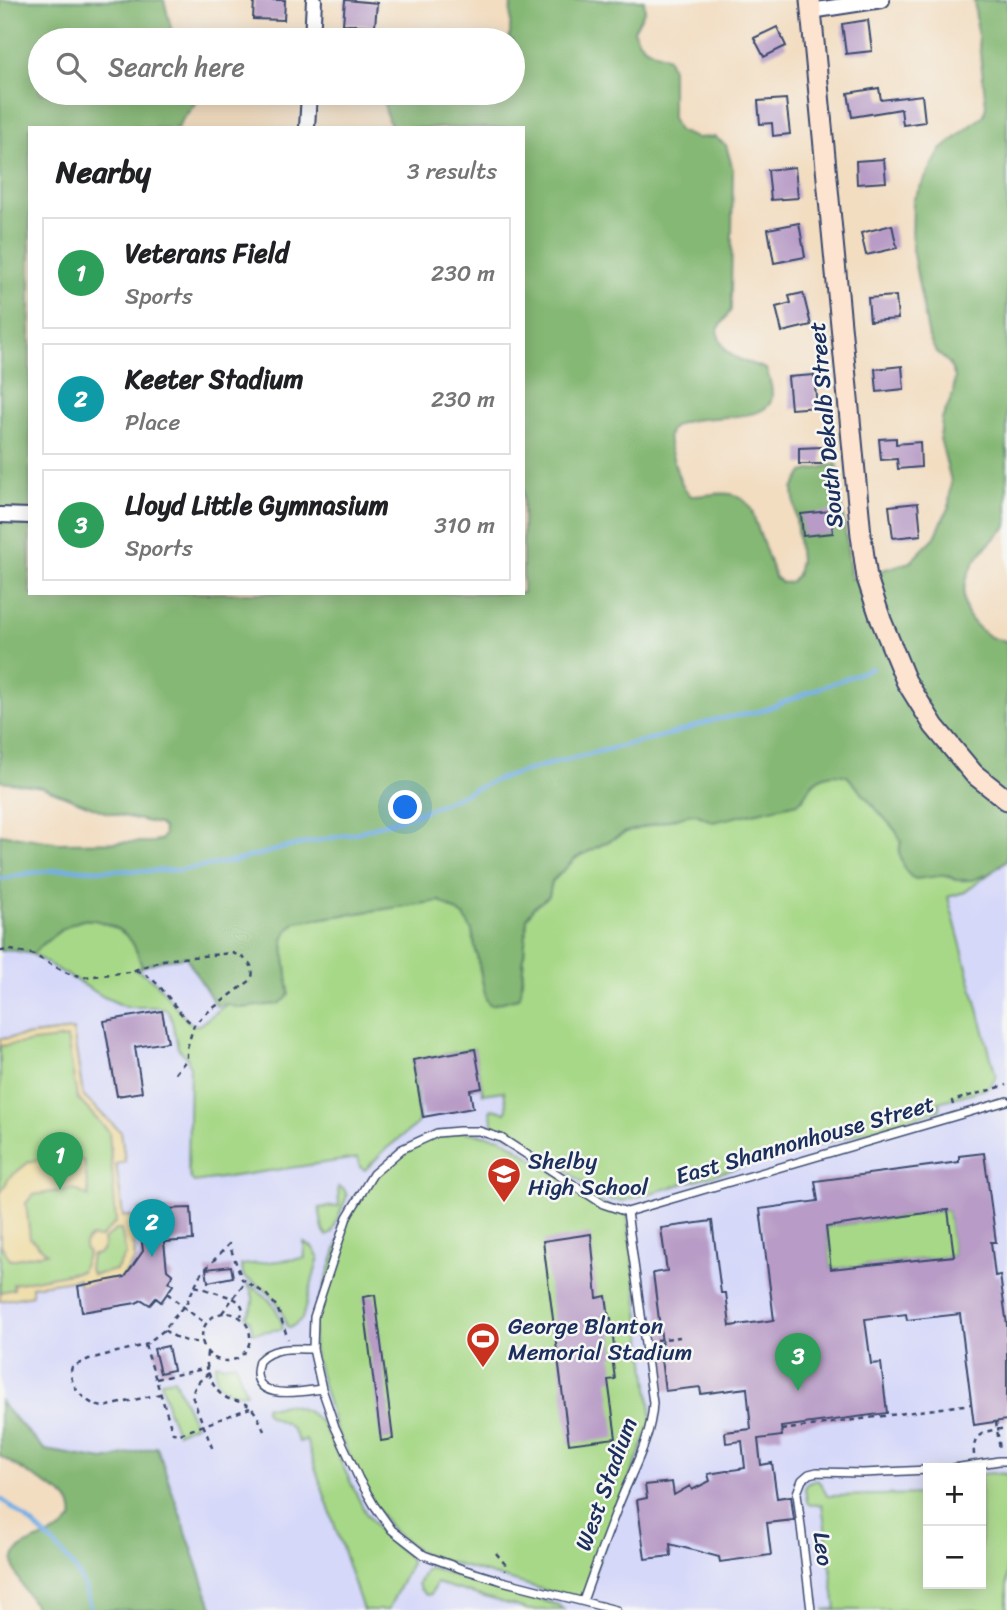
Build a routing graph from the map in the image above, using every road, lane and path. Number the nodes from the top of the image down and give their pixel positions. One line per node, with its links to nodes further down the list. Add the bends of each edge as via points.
1 (314, 0): 4 (street)
2 (882, 0): 3 (street)
3 (810, 6): 9 (main road, South Dekalb Street, via 867,578 906,681 927,715 974,774)
4 (313, 28)
5 (308, 105): 6 (street)
6 (307, 126)
7 (0, 514): 8 (street)
8 (28, 516)
9 (1007, 800)
10 (0, 951): 11 (path, via 32,954 85,977)
11 (134, 970): 12 (path, via 153,980); 12 (path, via 163,960 232,953 243,956 254,973 251,980)
12 (194, 1025): 13 (path, via 187,1059)
13 (173, 1076)
14 (1007, 1101): 15 (lane, East Shannonhouse Street)
15 (627, 1212): 27 (lane, West Stadium); 30 (lane, via 603,1204 501,1138 479,1131 437,1133 402,1149 373,1174 347,1217 314,1317)
16 (245, 1282): 17 (path, via 229,1244); 19 (path); 29 (path, via 273,1300)
17 (195, 1286): 19 (path); 20 (path)
18 (167, 1293): 20 (path)
19 (233, 1298): 21 (path); 22 (path, via 243,1305)
20 (183, 1307): 23 (path); 24 (path)
21 (222, 1313): 22 (path); 23 (path)
22 (240, 1317): 31 (path, via 250,1334 242,1355 220,1360)
23 (206, 1324): 26 (path)
24 (164, 1330): 26 (path, via 177,1339); 28 (path)
25 (680, 1337): 27 (path)
26 (203, 1342): 31 (path)
27 (644, 1342): 51 (lane, West Stadium, via 652,1420)
28 (145, 1345): 33 (path); 35 (path, via 76,1364 71,1378 83,1397 98,1407)
29 (291, 1349): 30 (lane); 34 (lane, via 269,1352 259,1361 260,1382 274,1393)
30 (313, 1349): 34 (lane)
31 (208, 1352): 32 (path)
32 (209, 1370): 33 (path); 37 (path, via 220,1393); 39 (path, via 192,1396)
33 (155, 1380): 35 (path)
34 (322, 1389): 50 (lane, via 359,1479 392,1530 424,1555)
35 (160, 1394): 39 (path, via 173,1433)
36 (971, 1404): 42 (path)
37 (250, 1408): 39 (path); 43 (path)
38 (996, 1422): 41 (path)
39 (203, 1425): 44 (path)
40 (1007, 1428): 41 (path)
41 (997, 1429): 45 (path); 46 (path, via 975,1438)
42 (781, 1430)
43 (264, 1431)
44 (213, 1450)
45 (1004, 1461): 47 (lane)
46 (975, 1463)
47 (986, 1463)
48 (923, 1470): 53 (lane, Leo, via 817,1472 802,1480 797,1493)
49 (496, 1553): 50 (path, via 505,1564)
50 (502, 1581): 51 (lane)
51 (583, 1601): 52 (lane)
52 (616, 1610)
53 (811, 1610)

